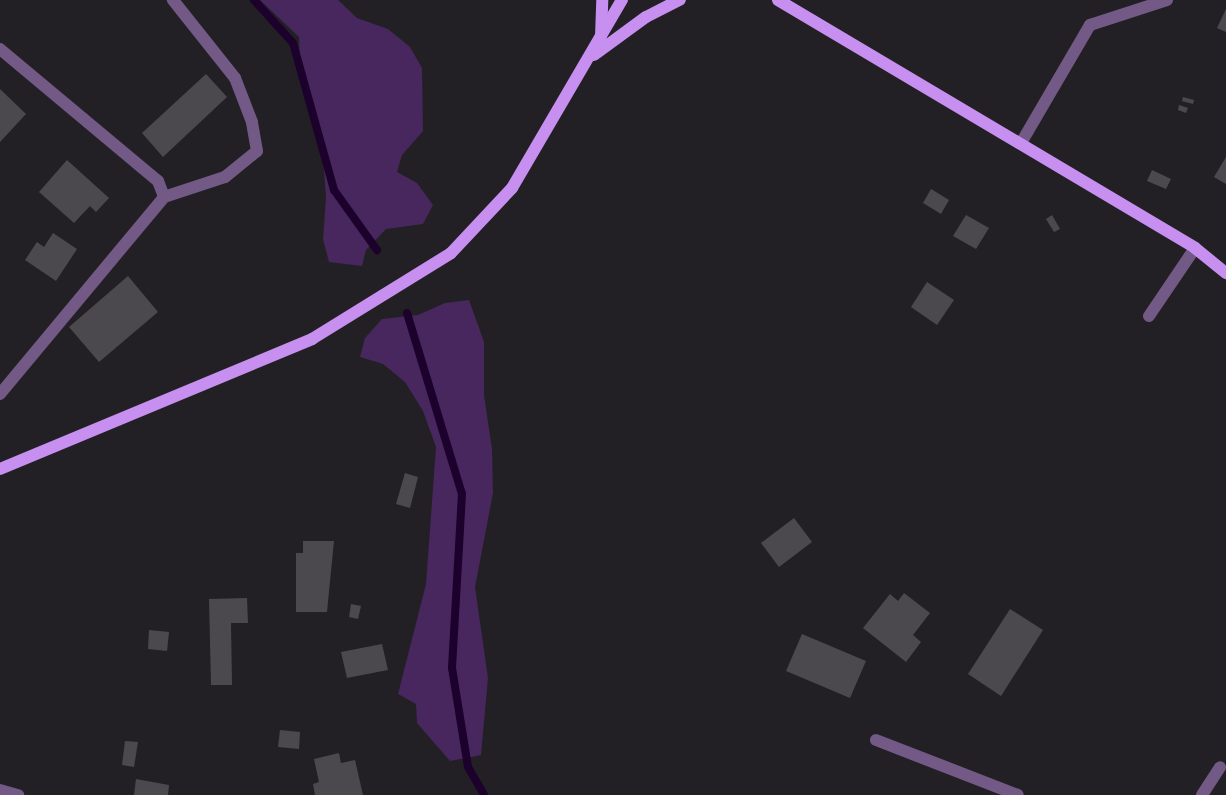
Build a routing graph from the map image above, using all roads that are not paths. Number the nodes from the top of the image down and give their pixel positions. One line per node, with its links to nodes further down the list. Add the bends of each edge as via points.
1 (173, 0): 11 (street, via 235,78 252,122 257,151 225,177)
2 (602, 0): 7 (main road)
3 (622, 0): 7 (main road)
4 (680, 0): 9 (main road, via 646,17)
5 (778, 0): 10 (main road)
6 (1167, 0): 10 (street, via 1090,25)
7 (601, 39): 9 (main road)
8 (0, 49): 11 (street, via 158,181)
9 (590, 58): 16 (main road, via 512,188 451,253 312,339)
10 (1021, 143): 12 (main road)
11 (164, 197): 15 (street)
12 (1195, 248): 13 (main road); 14 (street)
13 (1226, 273)
14 (1149, 316)
15 (0, 394)
16 (0, 469)
17 (876, 740): 21 (street)
18 (1220, 768): 22 (street)
19 (0, 790): 20 (street)
20 (18, 795)
21 (1018, 795)
22 (1202, 795)

